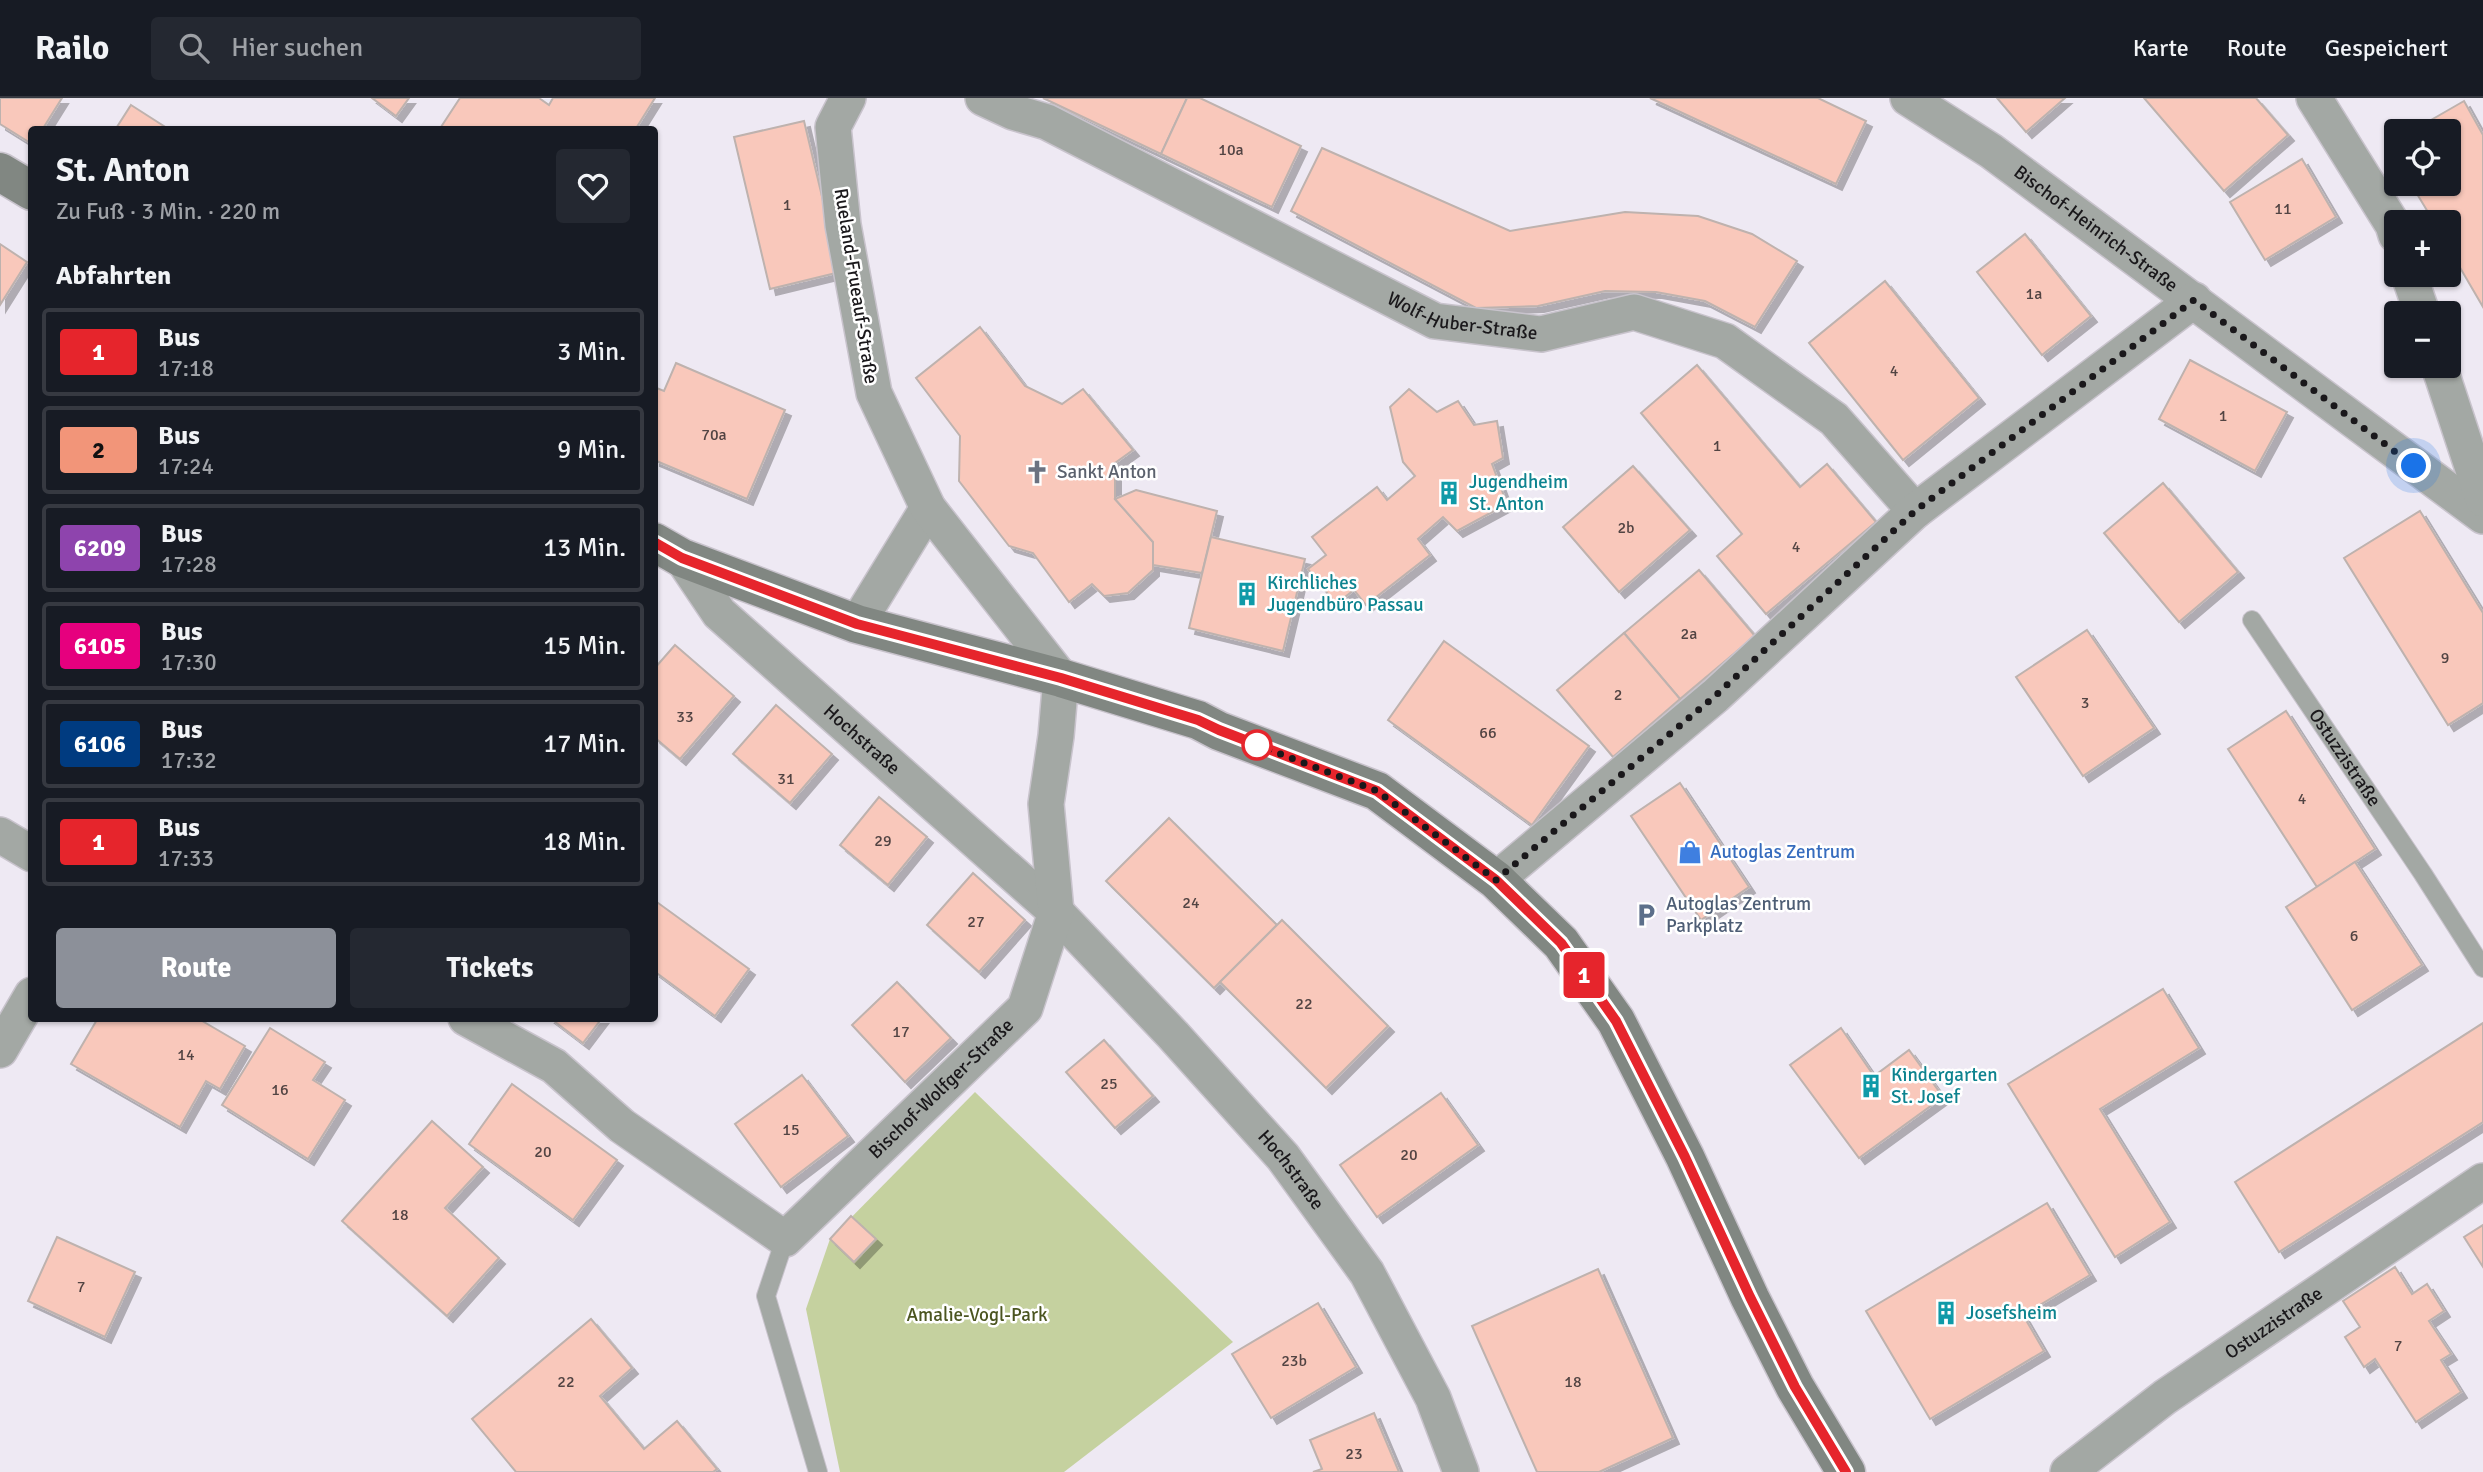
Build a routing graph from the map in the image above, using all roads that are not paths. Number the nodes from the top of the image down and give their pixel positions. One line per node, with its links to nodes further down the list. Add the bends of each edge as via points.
1 (848, 98): 11 (street, Rueland-Frueauf-Straße, via 833,127 844,225 874,393)
2 (983, 98): 12 (street, Wolf-Huber-Straße, via 1048,122 1435,321 1541,334 1633,312 1725,341 1834,419)
3 (1908, 98): 8 (street, Bischof-Heinrich-Straße, via 1991,150)
4 (2314, 98): 7 (street)
5 (0, 172): 6 (street)
6 (28, 189)
7 (2384, 211)
8 (2194, 300): 12 (street); 13 (street, Bischof-Heinrich-Straße)
9 (2443, 378): 10 (street)
10 (2483, 499)
11 (928, 508): 16 (street); 17 (street, Rueland-Frueauf-Straße)
12 (1915, 511): 20 (street, via 1715,696)
13 (2483, 516)
14 (668, 550): 16 (street); 21 (street, Hochstraße, via 719,613)
15 (2252, 620): 22 (lane, Ostuzzistraße)
16 (857, 624): 17 (street)
17 (1061, 678): 20 (street, via 1198,720 1377,791); 21 (street, via 1046,804)
18 (0, 835): 19 (street)
19 (28, 852)
20 (1496, 880): 30 (street, via 1561,943 1616,1021 1795,1387)
21 (1056, 912): 27 (street, Bischof-Wolfger-Straße, via 1025,1008); 29 (street, Hochstraße, via 1283,1157 1337,1231 1367,1273 1433,1398)
22 (2483, 968)
23 (28, 1002): 25 (street)
24 (473, 1022): 27 (street, via 554,1066 622,1126)
25 (0, 1050)
26 (2483, 1181): 31 (street, Ostuzzistraße, via 2165,1397)
27 (785, 1239): 28 (lane, Bischof-Wolfger-Straße, via 766,1296)
28 (818, 1472)
29 (1461, 1472)
30 (1846, 1472)
31 (2068, 1472)

